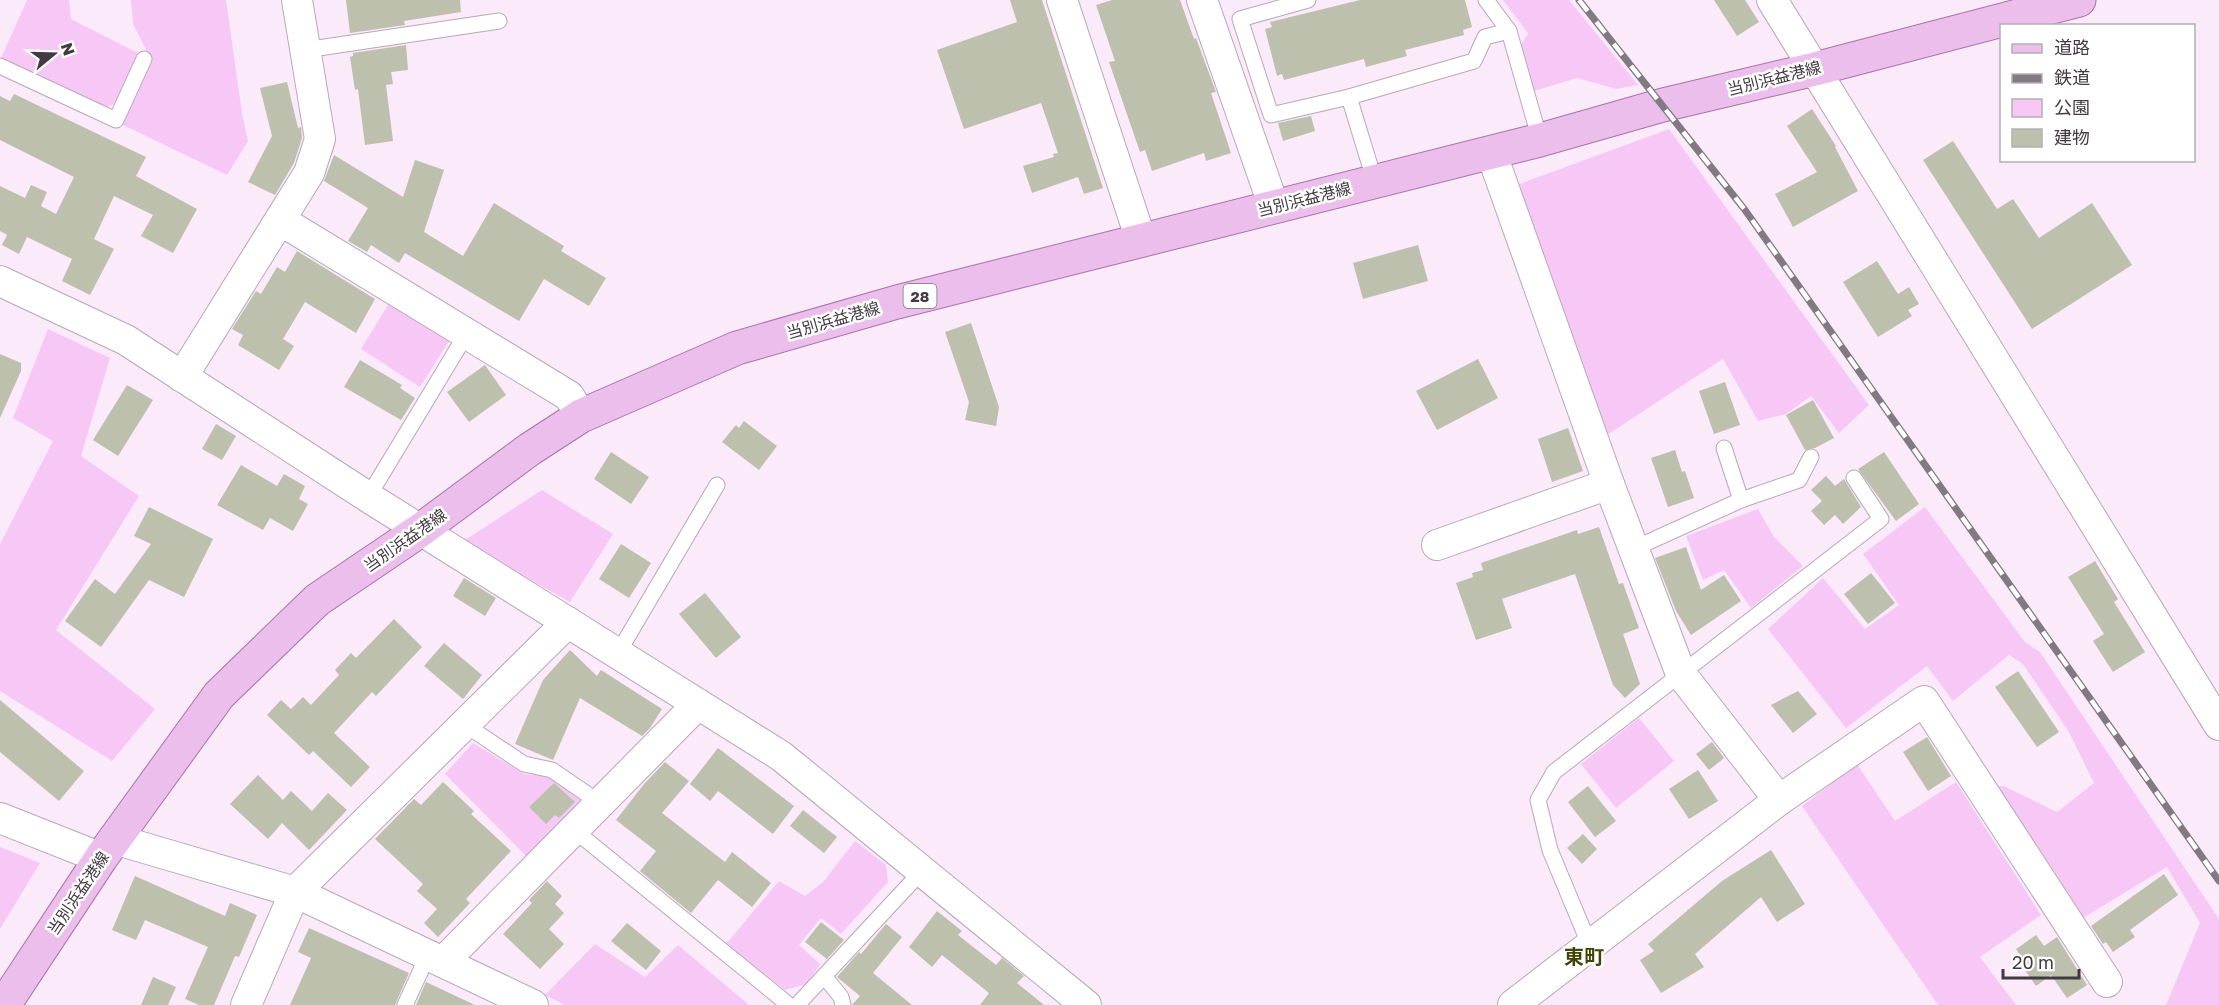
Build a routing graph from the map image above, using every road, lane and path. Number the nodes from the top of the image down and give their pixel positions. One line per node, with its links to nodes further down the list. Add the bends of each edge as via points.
1 (297, 0): 10 (street)
2 (1062, 0): 20 (street)
3 (1202, 0): 18 (street)
4 (1308, 0): 14 (lane, via 1240,19 1271,115)
5 (1486, 0): 9 (lane)
6 (1772, 0): 13 (street)
7 (2079, 0): 13 (main road, 当別浜益港線 / 28)
8 (499, 21): 10 (lane)
9 (1509, 31): 14 (lane, via 1485,37 1474,61); 15 (lane)
10 (305, 50): 19 (street, via 320,139 309,173)
11 (144, 59): 12 (lane, via 116,120)
12 (0, 66)
13 (1815, 69): 15 (main road, 当別浜益港線 / 28, via 1663,105); 40 (street)
14 (1349, 97): 17 (lane)
15 (1540, 140): 16 (main road, 当別浜益港線 / 28)
16 (1491, 152): 17 (main road, 当別浜益港線 / 28); 28 (street)
17 (1375, 182): 18 (main road, 当別浜益港線 / 28)
18 (1274, 207): 20 (main road, 当別浜益港線 / 28)
19 (280, 220): 22 (street); 23 (street)
20 (1141, 240): 24 (main road, 当別浜益港線 / 28, via 897,302 737,348)
21 (0, 281): 23 (street, via 126,340)
22 (466, 333): 24 (street, via 569,396); 30 (lane)
23 (182, 377): 30 (street)
24 (580, 417): 32 (main road, 当別浜益港線 / 28)
25 (1724, 448): 31 (lane)
26 (1810, 458): 31 (lane, via 1799,480)
27 (1854, 478): 37 (lane, via 1881,519)
28 (1609, 484): 33 (street); 34 (street)
29 (717, 485): 36 (lane)
30 (368, 497): 32 (street)
31 (1741, 500): 34 (lane)
32 (422, 529): 35 (street); 45 (main road, 当別浜益港線 / 28, via 317,600 219,695)
33 (1437, 545)
34 (1633, 549): 37 (street)
35 (568, 622): 36 (street); 39 (street)
36 (618, 653): 38 (street)
37 (1681, 674): 41 (street); 48 (lane, via 1554,772 1538,800 1550,850)
38 (698, 704): 42 (street); 46 (street, via 781,756)
39 (464, 724): 42 (lane, via 524,764 552,770); 47 (street)
40 (2219, 725)
41 (1779, 800): 48 (street); 51 (street, via 1924,701)
42 (600, 803): 44 (street)
43 (0, 818): 45 (street)
44 (574, 830): 49 (street); 56 (lane)
45 (108, 849): 47 (street); 52 (main road, 当別浜益港線 / 28)
46 (922, 871): 50 (lane); 59 (street)
47 (295, 892): 49 (street); 53 (street)
48 (1590, 945): 60 (street)
49 (436, 959): 54 (lane); 55 (street)
50 (824, 976): 57 (lane); 58 (lane)
51 (2107, 982)
52 (3, 1005)
53 (246, 1005)
54 (405, 1005)
55 (533, 1005)
56 (789, 1005)
57 (797, 1005)
58 (843, 1005)
59 (1086, 1005)
60 (1513, 1005)

